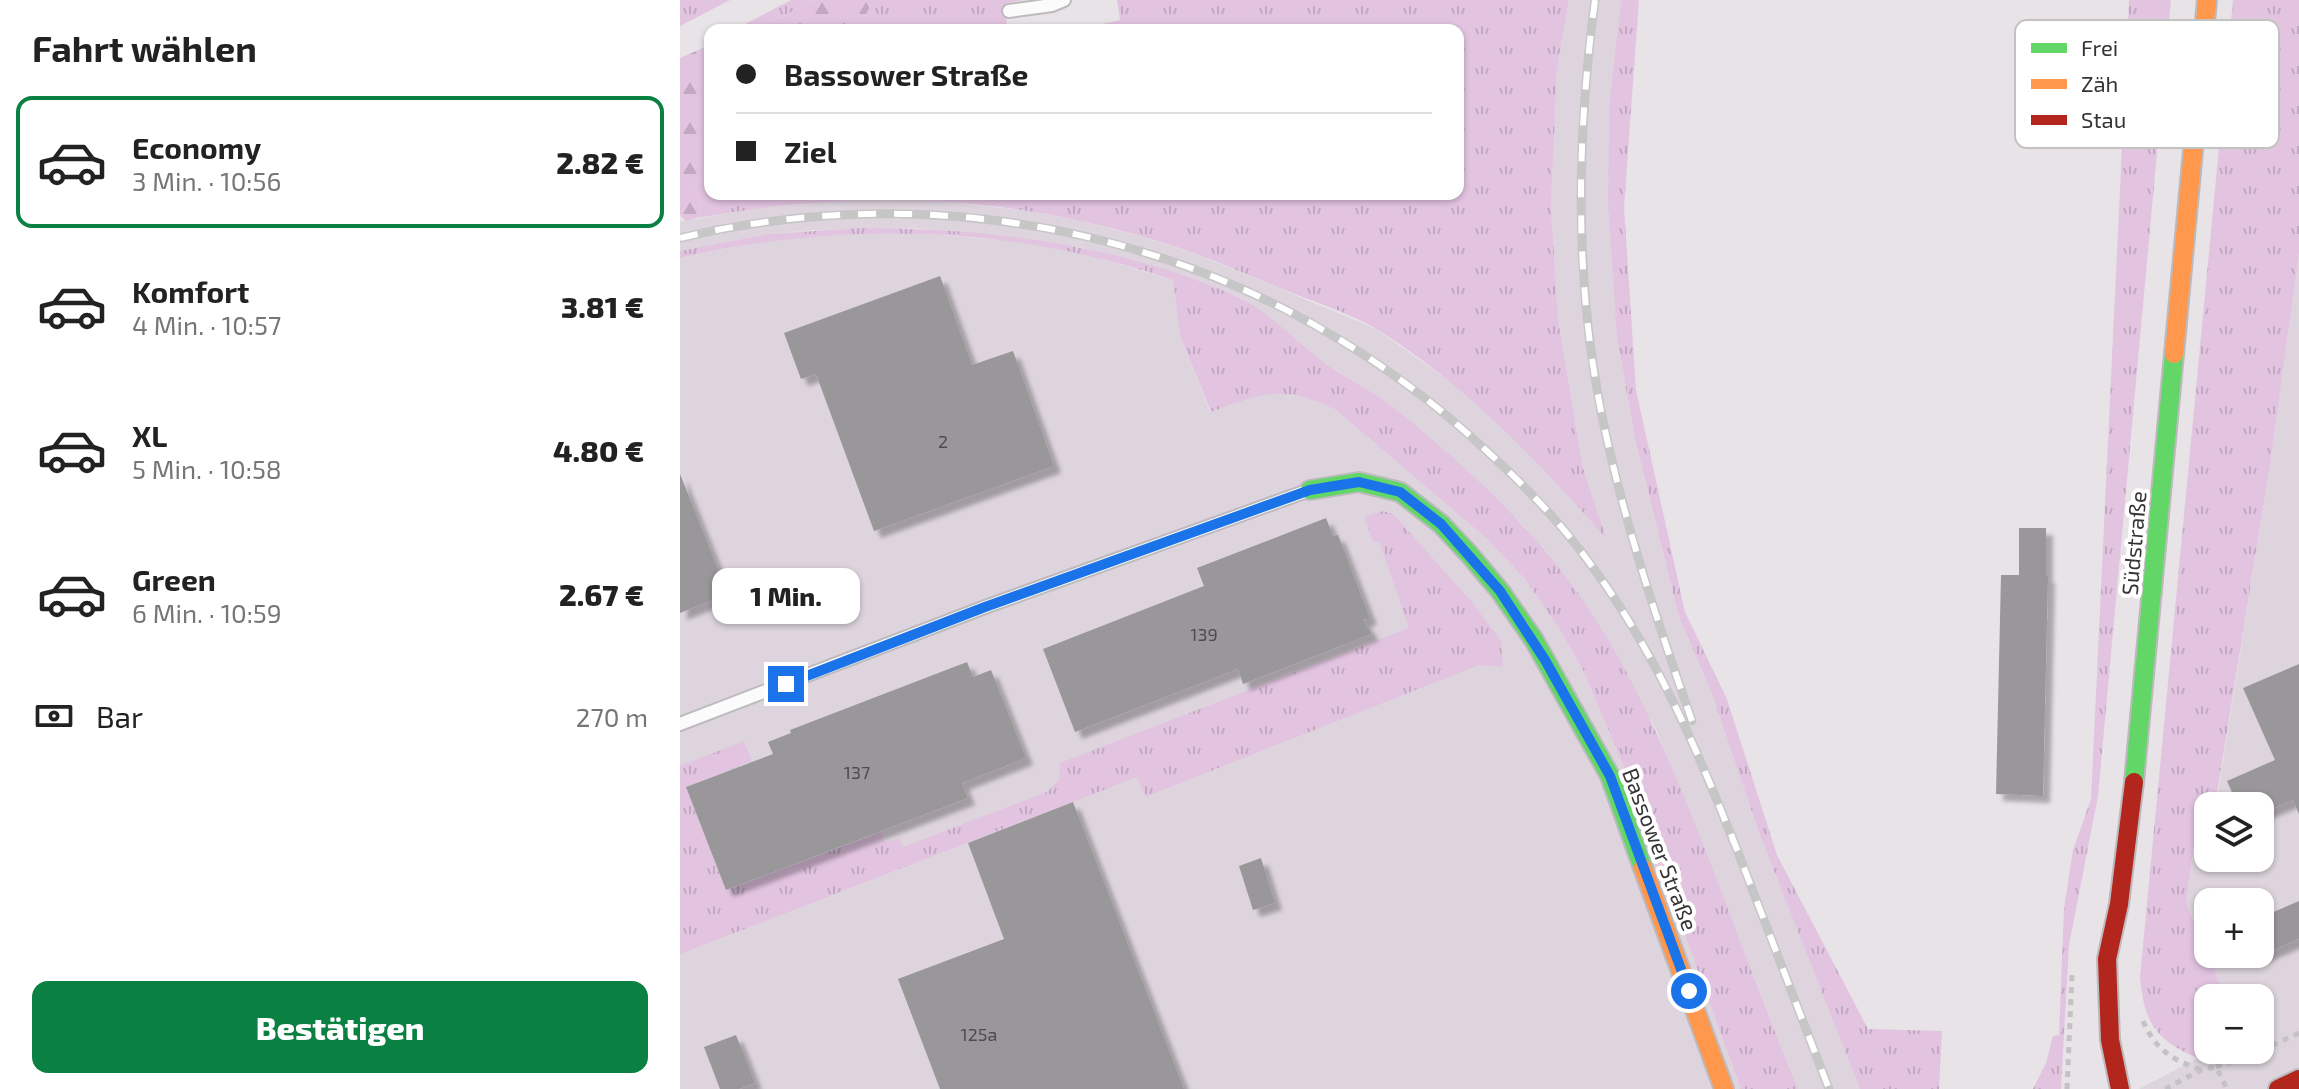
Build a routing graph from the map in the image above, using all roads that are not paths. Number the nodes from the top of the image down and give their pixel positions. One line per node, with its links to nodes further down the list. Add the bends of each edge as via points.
1 (1064, 0): 3 (lane)
2 (2207, 0): 4 (street, Südstraße)
3 (1009, 11)
4 (2205, 20)
5 (2193, 148): 10 (street, Südstraße, via 2138,750 2107,959 2110,1040)
6 (1310, 490): 7 (lane); 9 (street, Bassower Straße, via 1359,482 1400,492 1441,524 1500,591 1610,776)
7 (680, 724)
8 (2299, 1079): 11 (street)
9 (1724, 1089)
10 (2120, 1089)
11 (2278, 1089)

